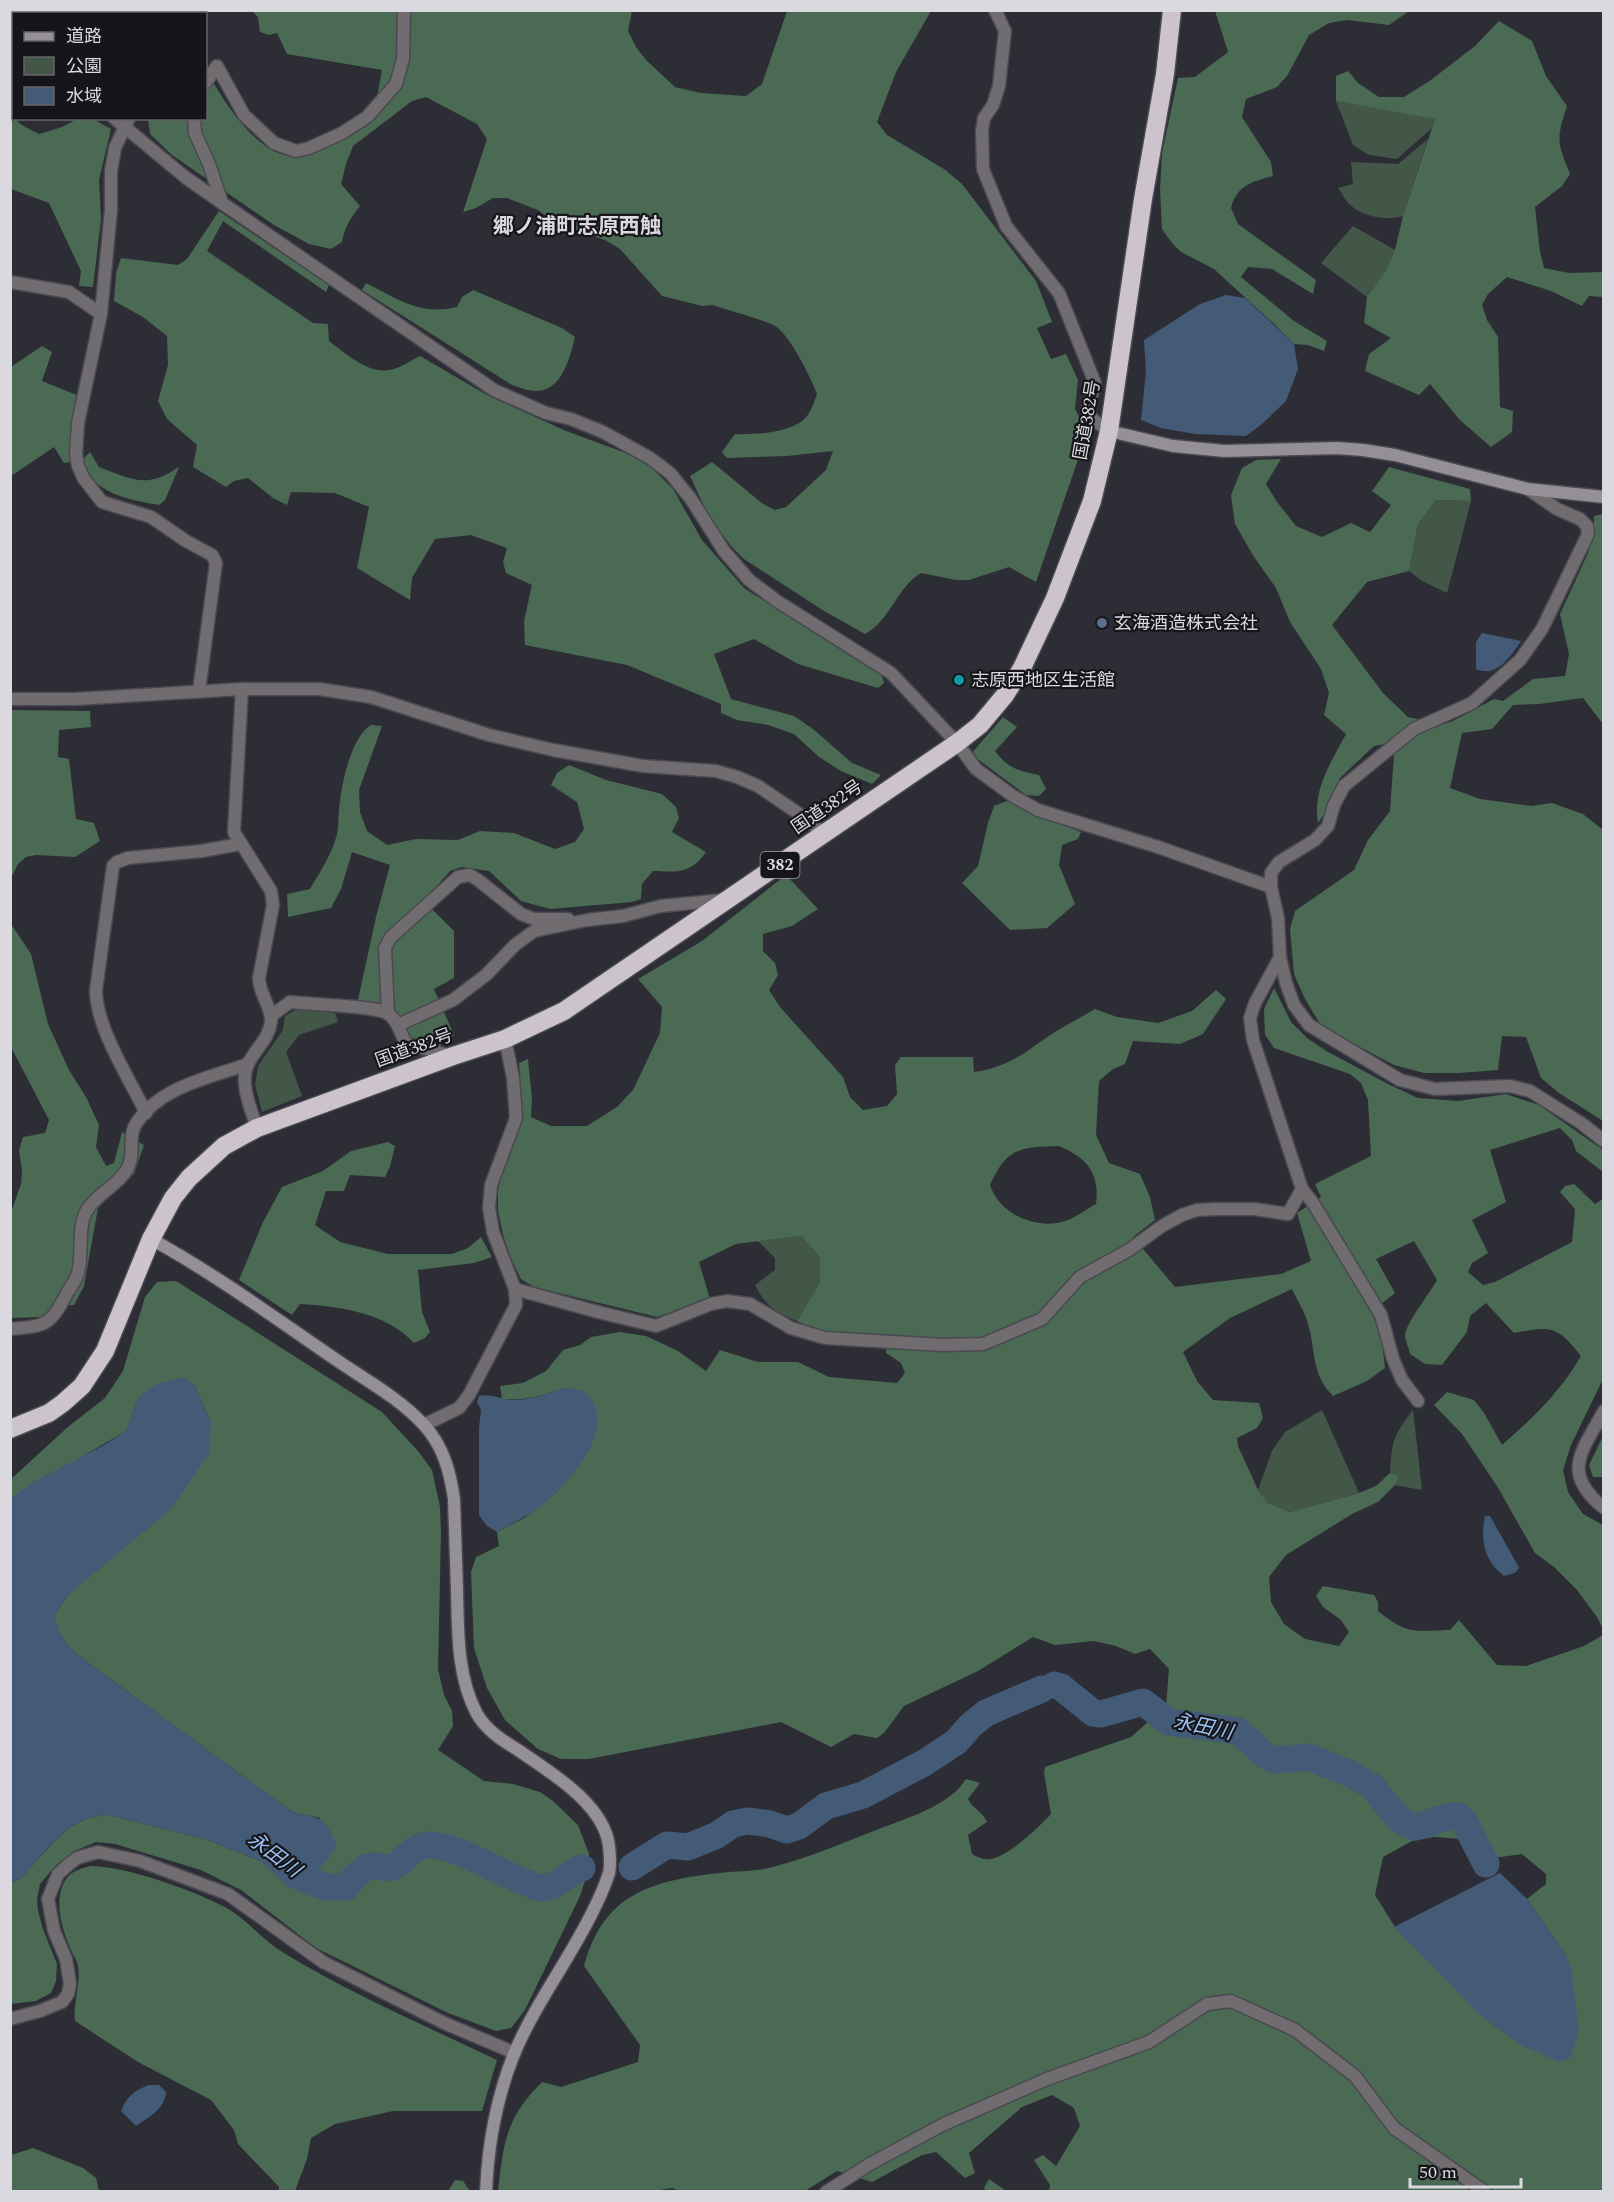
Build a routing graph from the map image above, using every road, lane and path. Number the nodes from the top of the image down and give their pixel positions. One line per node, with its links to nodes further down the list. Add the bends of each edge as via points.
1 (404, 10): 6 (street, via 403,59 396,84 367,117 309,148 296,151 274,143 244,115 218,66)
2 (995, 10): 5 (street)
3 (1006, 10): 5 (street)
4 (1172, 10): 12 (highway, 国道382号 / 382)
5 (1005, 31): 12 (street, via 999,86 982,131 984,169 1006,226 1059,293 1095,383 1088,408 1091,418)
6 (207, 81)
7 (194, 120): 9 (street, via 195,134)
8 (122, 121): 9 (street, via 185,177); 11 (street, via 111,171)
9 (222, 203): 18 (street, via 494,390 603,432 650,458 670,473 749,580 777,602 891,673)
10 (10, 282): 11 (street, via 69,292)
11 (101, 314): 16 (street, via 78,423 78,466 102,502 151,517 212,555 216,563)
12 (1109, 431): 13 (street, via 1173,446 1224,451 1363,450); 18 (highway, 国道382号 / 382, via 1092,501 1022,668 980,725)
13 (1528, 489): 14 (street); 21 (street, via 1580,519 1588,534 1542,629 1521,660 1472,703 1414,729 1344,786 1328,825 1315,840 1280,862 1271,873)
14 (1604, 497)
15 (242, 689): 16 (street); 19 (street, via 319,689 370,697 489,735 552,750 643,766 717,771 758,786); 20 (street, via 234,832)
16 (199, 691): 17 (street)
17 (10, 699)
18 (957, 743): 19 (highway, 国道382号 / 382); 21 (street, via 976,770 1038,810)
19 (824, 835): 22 (highway, 国道382号 / 382)
20 (240, 844): 26 (street, via 271,891 271,921 259,978); 31 (street, via 128,858 112,866 96,1005)
21 (1270, 887): 24 (street, via 1278,918)
22 (728, 900): 23 (street, via 661,906); 28 (highway, 国道382号 / 382, via 564,1011)
23 (587, 920): 25 (street, via 534,919 521,914 470,875 458,876 391,937 385,948); 27 (street, via 534,931 453,1000)
24 (1280, 957): 33 (street, via 1294,1005 1309,1025 1380,1069 1400,1080 1435,1089 1510,1086 1530,1091); 34 (street, via 1250,1018 1253,1040)
25 (388, 1014): 26 (street, via 290,1002); 27 (street)
26 (271, 1016): 30 (street, via 264,1040)
27 (398, 1025): 29 (street, via 407,1044)
28 (505, 1039): 29 (highway, 国道382号 / 382); 36 (street, via 516,1118 491,1185 489,1208 493,1232)
29 (453, 1056): 32 (highway, 国道382号 / 382)
30 (248, 1064): 31 (street, via 165,1095); 32 (street, via 247,1095)
31 (146, 1113): 37 (street, via 131,1133 130,1164 87,1210 78,1273 60,1307 39,1326)
32 (257, 1128): 35 (highway, 国道382号 / 382, via 224,1146 189,1178 173,1198)
33 (1604, 1141)
34 (1302, 1189): 36 (street, via 1288,1214 1216,1209 1182,1215 1080,1276 1042,1319 983,1344 825,1338 791,1328 750,1304 727,1301 656,1326); 38 (street, via 1381,1316 1402,1380)
35 (152, 1239): 40 (street, via 390,1397); 41 (highway, 国道382号 / 382, via 96,1368 63,1403 32,1422)
36 (515, 1289): 40 (street, via 516,1305 469,1395 459,1408)
37 (10, 1329)
38 (1418, 1401)
39 (1604, 1411): 42 (street, via 1577,1466 1581,1485)
40 (424, 1425): 44 (street, via 447,1461 451,1479 458,1635 471,1700 494,1734 585,1801 604,1827 609,1843 605,1886)
41 (10, 1429)
42 (1604, 1508)
43 (10, 2019): 44 (street, via 40,2012 62,2002 68,1994 66,1959 54,1931 48,1899 58,1874 77,1858 98,1852 141,1861 228,1894 323,1962)
44 (515, 2054): 45 (street, via 496,2110)
45 (486, 2192)
46 (826, 2192): 47 (street, via 942,2125 1047,2079 1149,2042 1207,2004 1231,2001 1295,2030 1354,2076 1394,2128)
47 (1485, 2192)

